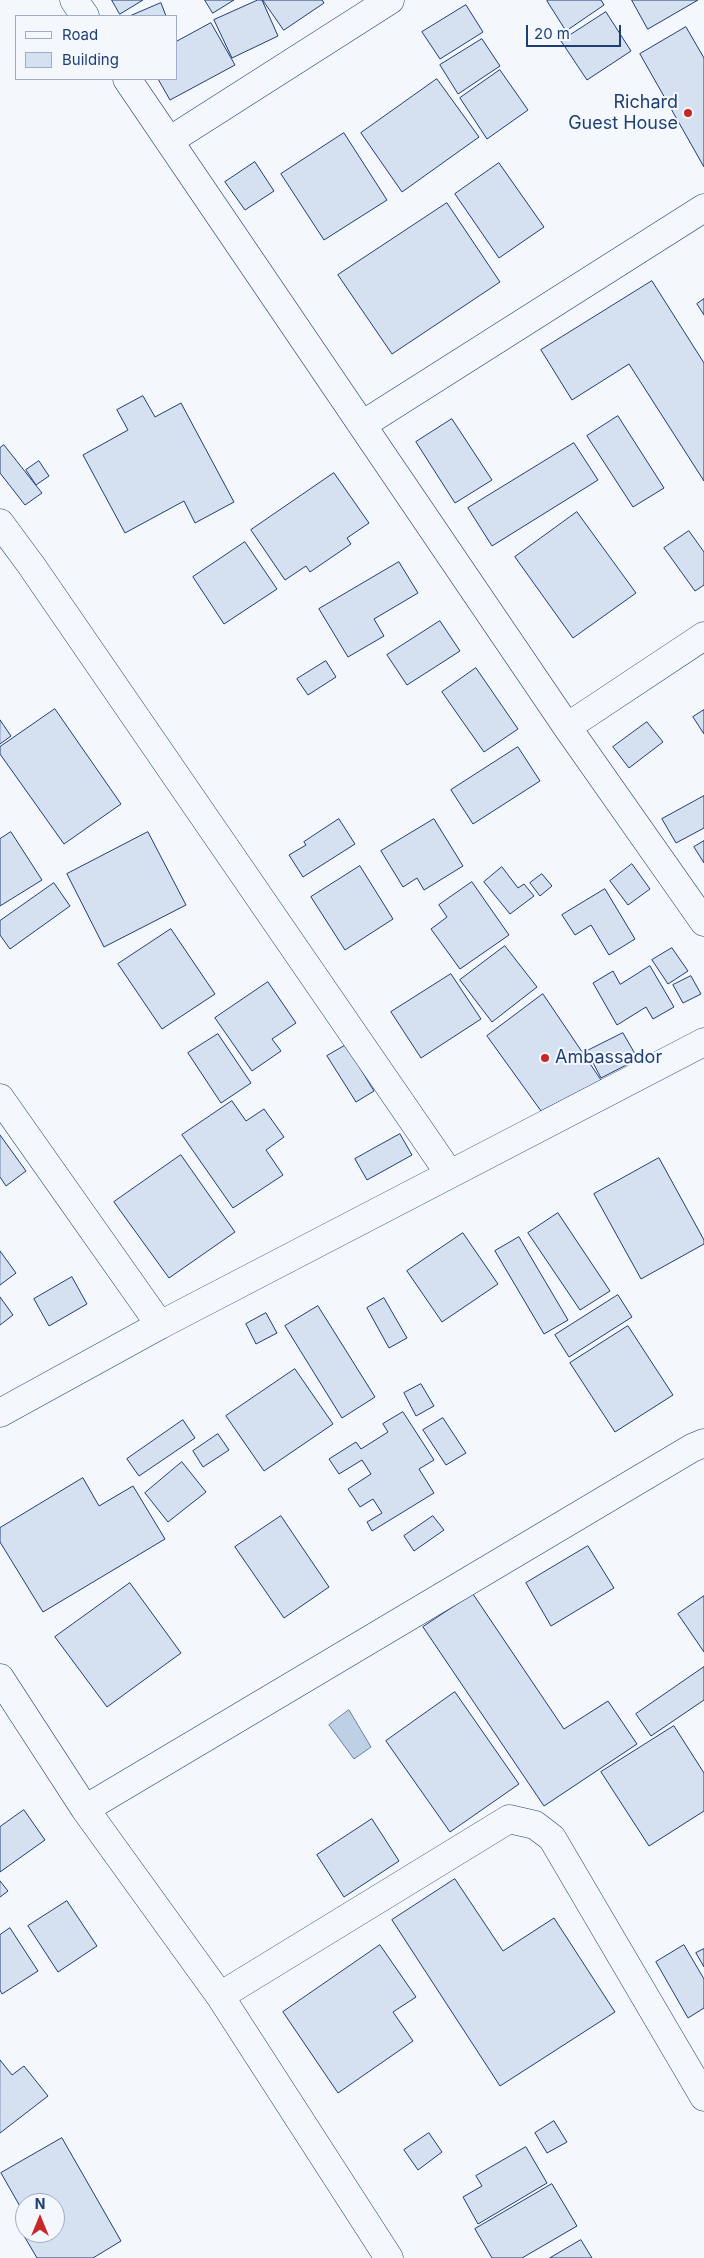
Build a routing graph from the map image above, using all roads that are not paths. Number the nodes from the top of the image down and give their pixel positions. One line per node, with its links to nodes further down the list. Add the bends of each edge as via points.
1 (74, 0): 3 (street)
2 (390, 0): 5 (street)
3 (84, 15)
4 (128, 80): 5 (street)
5 (169, 141): 7 (street)
6 (704, 208): 7 (street)
7 (362, 425): 10 (street)
8 (0, 523): 14 (street)
9 (704, 636): 10 (street)
10 (567, 727): 11 (street)
11 (704, 922)
12 (704, 1042): 14 (street)
13 (0, 1098): 15 (street)
14 (448, 1174): 15 (street)
15 (160, 1325): 16 (street)
16 (0, 1413)
17 (704, 1442): 19 (street)
18 (0, 1678): 19 (street)
19 (85, 1808): 20 (street)
20 (220, 1996): 21 (street, via 509,1819 535,1825 552,1838); 22 (street)
21 (704, 2096)
22 (389, 2258)

